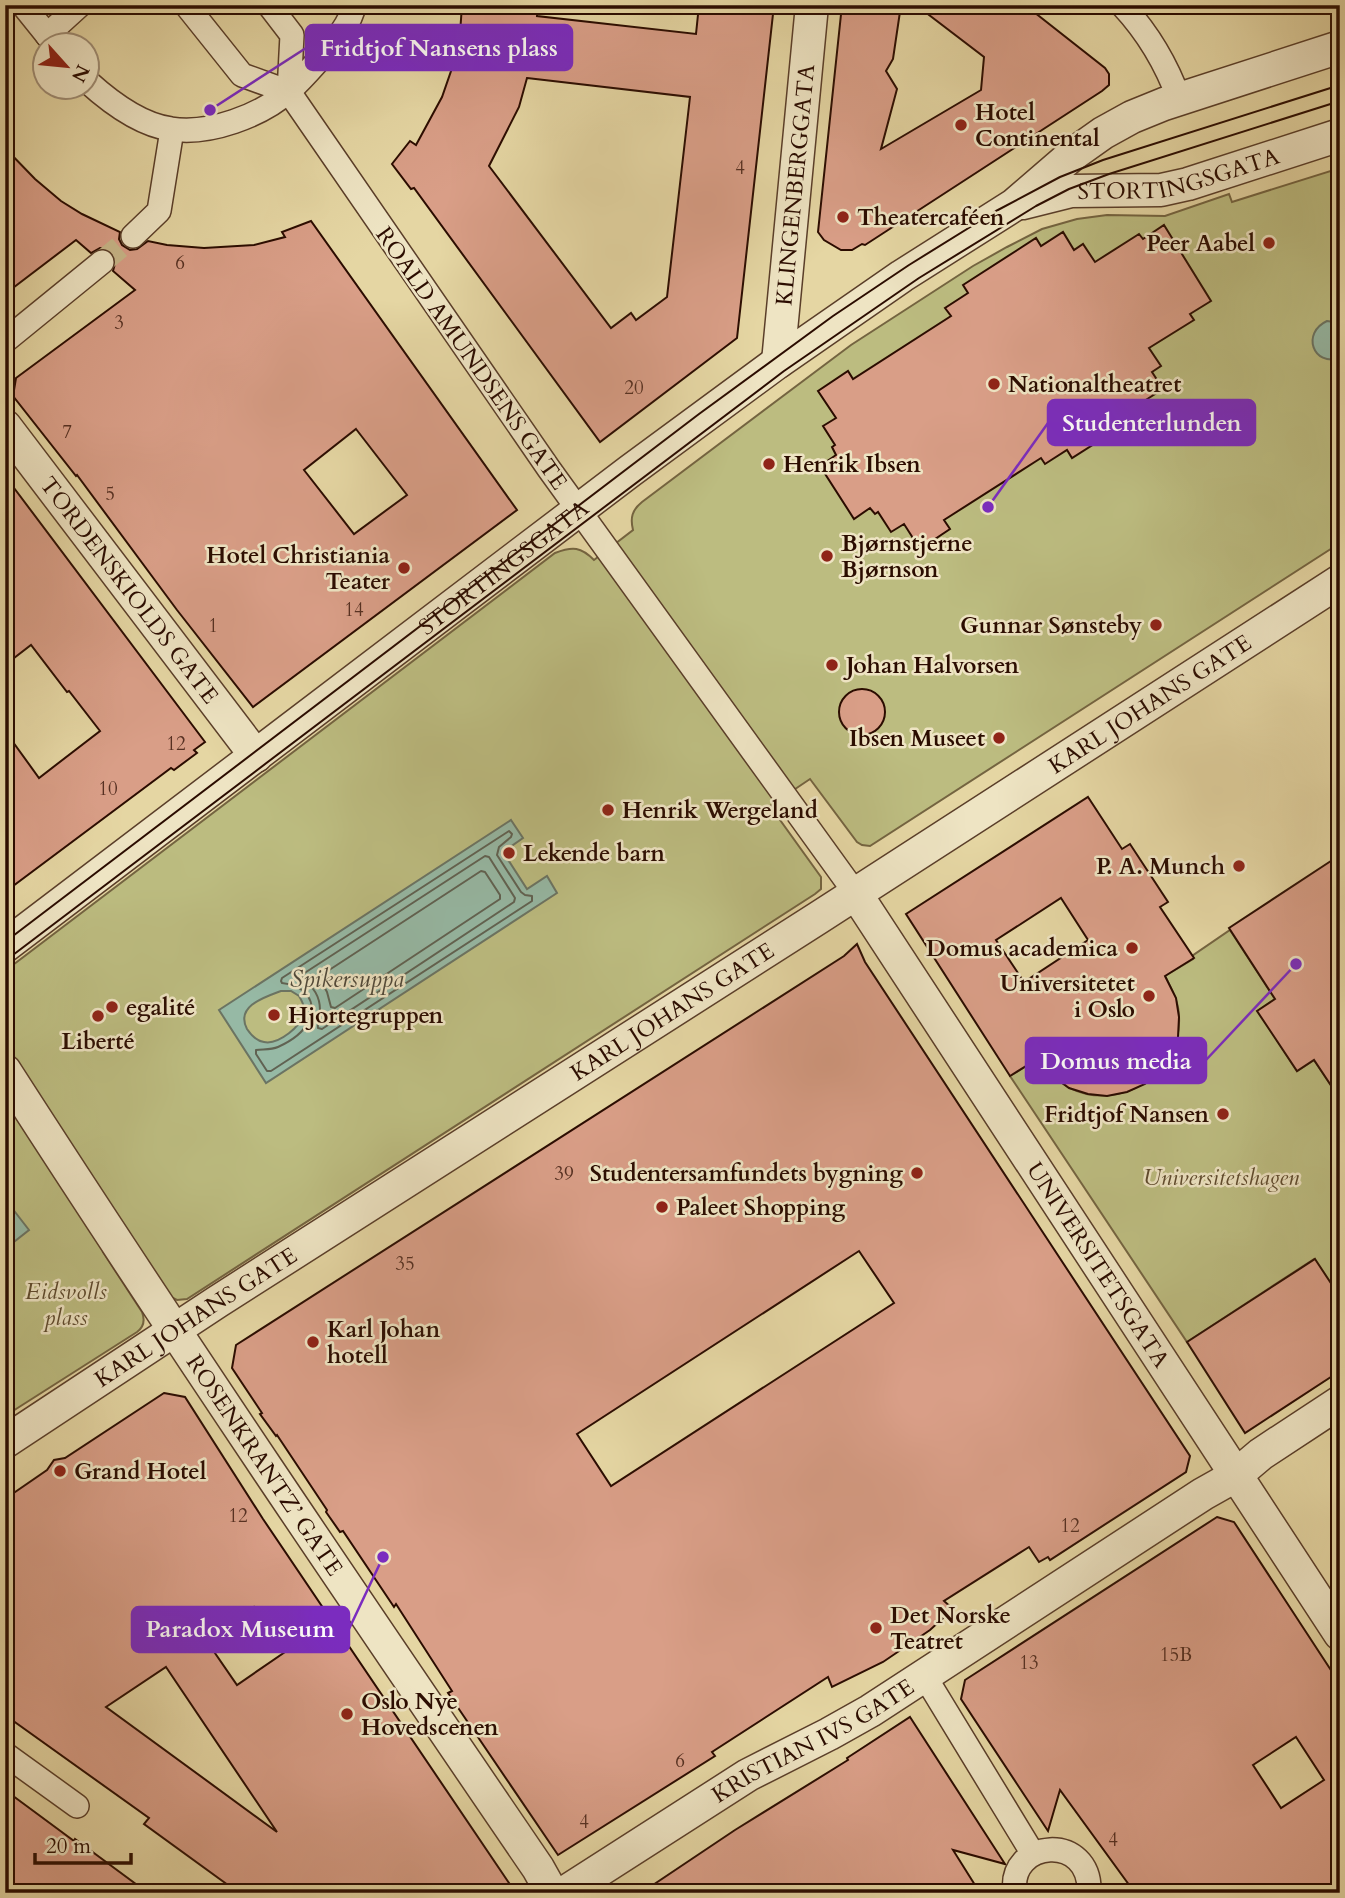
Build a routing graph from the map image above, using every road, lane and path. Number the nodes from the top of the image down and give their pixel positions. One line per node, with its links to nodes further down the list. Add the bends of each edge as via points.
1 (23, 5): 8 (street)
2 (80, 5): 9 (street)
3 (186, 5): 11 (street, via 242,75)
4 (269, 5): 11 (street, via 292,35)
5 (354, 5): 11 (street, via 334,41)
6 (812, 5): 20 (street, KLINGENBERGGATA)
7 (1122, 5): 13 (street, via 1149,38)
8 (45, 32)
9 (58, 32)
10 (1340, 47): 13 (street, STORTINGSGATA)
11 (289, 92): 14 (street, via 232,123 195,131); 22 (street, ROALD AMUNDSENS GATE)
12 (102, 95): 14 (street, via 132,114)
13 (1179, 99): 16 (street, STORTINGSGATA, via 1103,133)
14 (172, 130): 17 (street, via 159,211)
15 (1340, 135): 16 (street, STORTINGSGATA, via 1161,190 1070,191)
16 (1014, 205): 20 (street, STORTINGSGATA, via 902,275)
17 (133, 236)
18 (102, 262): 19 (street)
19 (5, 341)
20 (778, 362): 22 (street, STORTINGSGATA)
21 (5, 426): 24 (street, TORDENSKIOLDS GATE)
22 (579, 510): 24 (street, STORTINGSGATA); 25 (street, ROALD AMUNDSENS GATE)
23 (1340, 581): 25 (street, KARL JOHANS GATE)
24 (256, 756): 26 (street, STORTINGSGATA)
25 (856, 894): 28 (street, KARL JOHANS GATE); 31 (street, UNIVERSITETSGATA)
26 (5, 946)
27 (5, 1072): 28 (street, ROSENKRANTZ’ GATE)
28 (175, 1330): 30 (street, KARL JOHANS GATE); 37 (street, ROSENKRANTZ’ GATE)
29 (1340, 1402): 31 (street, KRISTIAN IVS GATE)
30 (5, 1442)
31 (1235, 1476): 32 (street, UNIVERSITETSGATA); 33 (street, KRISTIAN IVS GATE)
32 (1340, 1634)
33 (924, 1675): 36 (street); 38 (street, KRISTIAN IVS GATE, via 870,1711 748,1775)
34 (5, 1754): 35 (street)
35 (77, 1806)
36 (1033, 1854): 39 (street, via 1017,1873); 40 (street, via 1056,1849 1069,1853 1087,1872)
37 (552, 1893)
38 (564, 1893)
39 (1015, 1893)
40 (1089, 1893)

